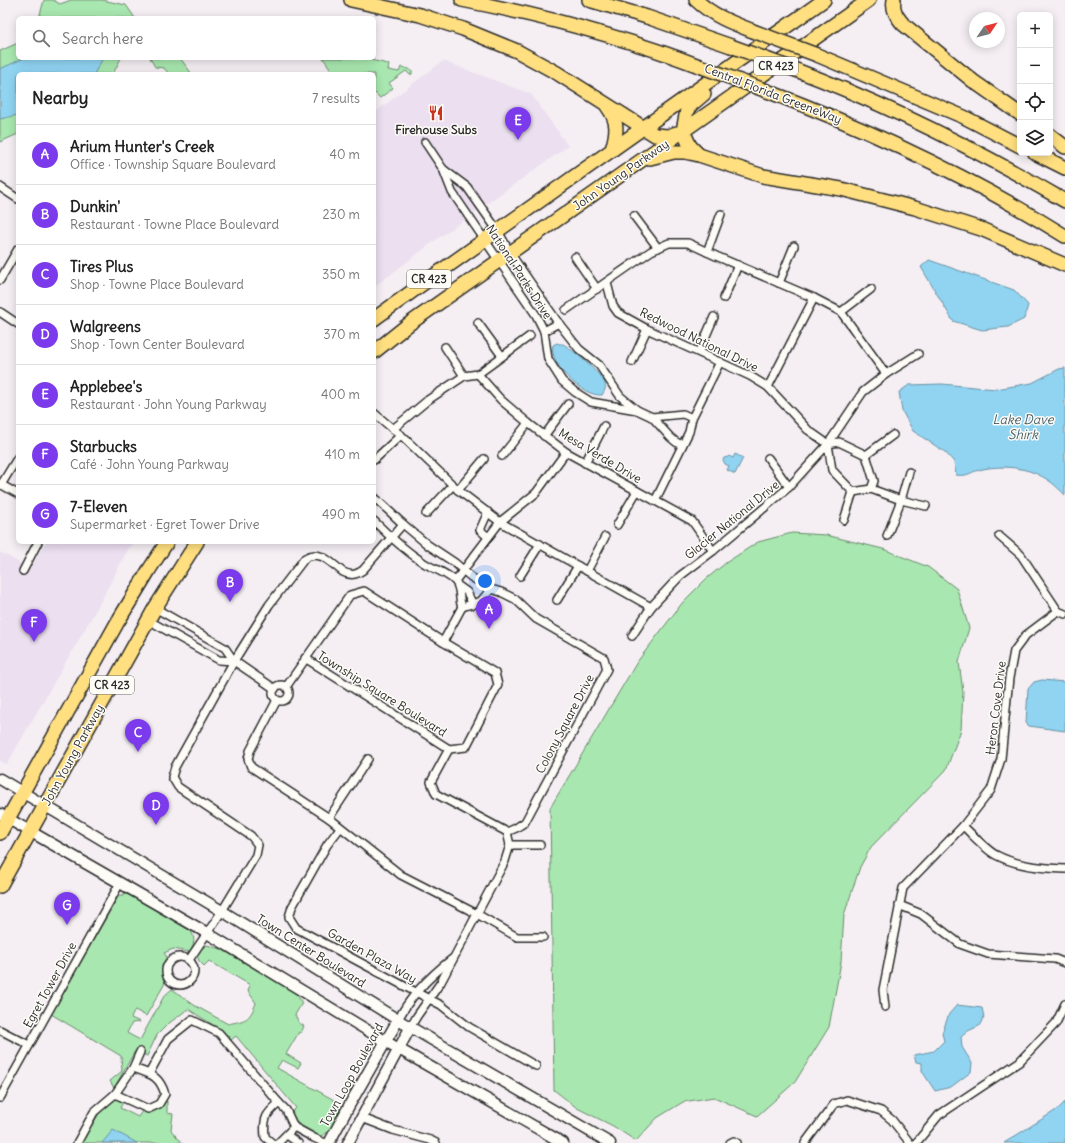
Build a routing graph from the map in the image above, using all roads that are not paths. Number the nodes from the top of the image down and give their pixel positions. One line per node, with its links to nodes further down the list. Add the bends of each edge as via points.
1 (351, 0): 10 (highway, via 420,14 463,29 517,51)
2 (462, 0): 30 (highway, Central Florida GreeneWay, bridge, via 525,14 669,54 809,106 921,157)
3 (589, 0): 26 (highway, bridge, via 731,46 861,97 934,130)
4 (696, 0): 16 (highway, bridge, via 714,15 727,21 817,55 964,117)
5 (855, 0): 9 (highway, via 737,83)
6 (869, 0): 9 (highway, John Young Parkway / CR 423)
7 (894, 0): 11 (highway, via 897,17 903,24 973,82)
8 (819, 4): 12 (highway, CR 423); 13 (highway, via 798,28 691,105 687,110)
9 (728, 99): 13 (highway, John Young Parkway / CR 423)
10 (604, 103): 12 (highway); 18 (highway, via 612,113 617,129)
11 (1017, 112)
12 (643, 128): 13 (highway, via 655,135 668,136); 18 (highway, CR 423)
13 (682, 131): 19 (highway); 21 (highway, John Young Parkway / CR 423)
14 (1053, 137): 17 (highway)
15 (425, 142): 23 (street, National Parks Drive)
16 (1017, 144)
17 (1065, 147)
18 (612, 150): 29 (highway, CR 423)
19 (699, 156): 21 (highway, via 674,152); 40 (highway, via 763,176 841,189 915,208 981,229)
20 (1041, 156): 22 (highway)
21 (639, 162): 36 (highway, John Young Parkway / CR 423)
22 (1065, 168)
23 (443, 169): 29 (street, National Parks Drive, via 467,187); 31 (street, National Parks Drive, via 452,192)
24 (0, 187): 25 (street)
25 (16, 198)
26 (1065, 201)
27 (721, 214): 35 (street)
28 (634, 216): 33 (street)
29 (498, 231): 31 (highway, CR 423); 36 (street, National Parks Drive)
30 (1065, 236)
31 (485, 240): 38 (street, National Parks Drive); 52 (highway, CR 423)
32 (794, 246): 43 (street)
33 (658, 248): 35 (street, via 669,243 688,242); 42 (street)
34 (16, 252): 41 (street)
35 (707, 252): 39 (street)
36 (510, 253): 38 (highway, John Young Parkway / CR 423); 55 (street, National Parks Drive)
37 (575, 257): 44 (street)
38 (498, 261): 57 (street, National Parks Drive, via 536,315); 60 (highway, John Young Parkway / CR 423)
39 (738, 265): 43 (street); 46 (street)
40 (1065, 265)
41 (0, 280)
42 (607, 283): 44 (street); 56 (street, Redwood National Drive, via 613,306 618,313)
43 (780, 283): 47 (street)
44 (597, 289): 48 (street)
45 (871, 289): 50 (street)
46 (724, 298)
47 (814, 298): 50 (street); 69 (street)
48 (566, 310)
49 (0, 312): 53 (street)
50 (841, 312): 67 (street)
51 (714, 317): 61 (street)
52 (376, 318)
53 (16, 323)
54 (478, 323): 63 (street)
55 (559, 324): 57 (street); 71 (street, National Parks Drive, via 579,349 599,365 620,396)
56 (647, 329): 61 (street, Redwood National Drive); 64 (street)
57 (544, 331): 71 (street, National Parks Drive, via 548,359 562,381 591,402)
58 (530, 336): 63 (street)
59 (445, 347): 68 (street)
60 (376, 350)
61 (699, 352): 65 (street, Redwood National Drive)
62 (918, 354): 67 (street, Glacier National Drive)
63 (502, 356): 66 (street)
64 (632, 362)
65 (720, 362): 69 (street, Redwood National Drive); 74 (street)
66 (478, 374): 68 (street); 75 (street, Mesa Verde Drive, via 501,400)
67 (886, 374): 81 (street, Glacier National Drive, via 863,392)
68 (464, 376): 77 (street, via 428,400)
69 (768, 387): 81 (street, Redwood National Drive, via 808,430)
70 (568, 404): 80 (street)
71 (637, 410): 73 (street, National Parks Drive)
72 (376, 415): 77 (street)
73 (652, 417): 74 (street, via 683,414); 82 (street, National Parks Drive, via 670,437)
74 (692, 418): 82 (street, via 689,432)
75 (528, 423): 80 (street, Mesa Verde Drive); 85 (street)
76 (604, 426): 90 (street)
77 (393, 429): 78 (street)
78 (401, 435): 86 (street); 93 (street)
79 (893, 435): 84 (street)
80 (544, 436): 83 (street, Mesa Verde Drive)
81 (828, 444): 84 (street, Redwood National Drive, via 839,442); 94 (street, Glacier National Drive); 97 (street, via 832,470)
82 (682, 445): 101 (street)
83 (566, 452): 90 (street, Mesa Verde Drive); 106 (street, via 536,493)
84 (866, 455): 95 (street, via 874,481)
85 (502, 456)
86 (376, 458)
87 (768, 458): 94 (street)
88 (484, 459): 93 (street)
89 (16, 460): 92 (street)
90 (585, 463): 96 (street, Mesa Verde Drive)
91 (909, 472): 100 (street)
92 (0, 485): 98 (street)
93 (456, 487): 103 (street); 104 (street)
94 (789, 487): 119 (street, Glacier National Drive)
95 (871, 490): 97 (street); 100 (street)
96 (637, 491): 101 (street, Mesa Verde Drive); 109 (street)
97 (853, 492): 105 (street)
98 (16, 493)
99 (376, 499): 108 (street, Colony Square Drive)
100 (900, 500): 102 (street); 110 (street)
101 (655, 501): 119 (street, Mesa Verde Drive, via 692,521)
102 (926, 506)
103 (488, 512): 106 (street); 114 (street, via 480,530)
104 (426, 514)
105 (844, 520)
106 (500, 522): 114 (street); 118 (street)
107 (376, 523): 112 (street)
108 (403, 524): 112 (street); 122 (street, Colony Square Drive)
109 (617, 525)
110 (887, 536)
111 (999, 536): 133 (street, via 1021,555)
112 (391, 537): 125 (street, via 423,562); 138 (street, via 363,570 355,574 343,572 320,555 313,554 305,558 269,605)
113 (605, 537): 123 (street)
114 (488, 538): 122 (street)
115 (37, 544): 121 (street)
116 (166, 544): 145 (highway, CR 423, via 117,623)
117 (196, 544): 132 (highway, John Young Parkway / CR 423)
118 (540, 544): 120 (street); 124 (street)
119 (713, 551): 131 (street, Glacier National Drive, via 680,576)
120 (578, 566): 123 (street); 128 (street)
121 (23, 571)
122 (463, 571): 125 (street); 127 (street, Colony Square Drive)
123 (587, 571): 131 (street)
124 (520, 576)
125 (455, 581): 126 (street)
126 (460, 587): 129 (street, via 467,592); 130 (street)
127 (491, 589): 129 (street, via 481,601); 152 (street, Colony Square Drive, via 515,599 536,619 604,658 607,669 525,822)
128 (557, 600)
129 (473, 605): 130 (street)
130 (462, 607): 136 (street)
131 (651, 607): 135 (street, Glacier National Drive)
132 (155, 608): 134 (highway, John Young Parkway / CR 423); 138 (street, via 225,648)
133 (1062, 612): 149 (street, Heron Cove Drive, via 1026,635 1014,651 1001,759 991,790)
134 (148, 620): 138 (street, via 219,660); 146 (highway, John Young Parkway / CR 423)
135 (632, 636)
136 (443, 642): 137 (street, Township Square Boulevard, via 364,591 350,595); 142 (street, Township Square Boulevard, via 495,673 498,685 466,747)
137 (305, 658): 139 (street); 142 (street, Township Square Boulevard)
138 (234, 661): 140 (street); 160 (street, via 175,767 172,777 178,787 251,836 258,846 256,855)
139 (286, 687): 140 (street, via 279,686); 141 (street, via 286,699)
140 (274, 689): 141 (street, via 273,695)
141 (277, 700): 148 (street, via 250,751 248,759 251,767)
142 (449, 749): 152 (street, via 431,782 436,794)
143 (368, 759): 148 (street)
144 (0, 779): 145 (main road, Town Center Boulevard)
145 (22, 792): 146 (main road, Town Center Boulevard); 147 (highway, CR 423)
146 (45, 805): 151 (highway, John Young Parkway / CR 423); 160 (main road, Town Center Boulevard)
147 (4, 816): 151 (main road); 153 (highway, CR 423)
148 (329, 818): 150 (street)
149 (963, 826): 156 (street, via 995,855 1024,865); 159 (street, Heron Cove Drive, via 903,888)
150 (340, 828): 161 (street, via 401,875); 167 (street, Garden Plaza Way, via 327,845 292,907 289,917 296,928)
151 (30, 831): 157 (main road); 158 (highway, John Young Parkway / CR 423)
152 (507, 832): 154 (street)
153 (0, 833)
154 (510, 845): 155 (street); 161 (street, via 505,861)
155 (540, 845)
156 (1065, 869)
157 (120, 882): 162 (main road); 175 (street, Egret Tower Drive)
158 (0, 886)
159 (899, 905): 166 (street, via 920,914 960,944 988,954 1055,959); 170 (street, Heron Cove Drive, via 883,990)
160 (222, 911): 162 (street); 171 (main road, Town Center Boulevard)
161 (477, 914): 163 (street, via 517,937); 164 (street)
162 (207, 933): 165 (street); 174 (main road)
163 (542, 937)
164 (454, 958): 167 (street, via 433,973); 168 (street)
165 (189, 960): 165 (street, via 180,956 168,962 165,972 172,983 181,985 190,981 194,973)
166 (1065, 963)
167 (416, 993): 168 (street, Garden Plaza Way); 171 (street)
168 (428, 999): 172 (street); 178 (street, Garden Plaza Way, via 441,1005 469,1027)
169 (1065, 1004): 201 (street, via 1056,1023 1019,1062 939,1115)
170 (885, 1007)
171 (398, 1020): 172 (main road, Town Center Boulevard); 174 (main road, Town Loop Boulevard)
172 (410, 1028): 176 (main road); 196 (main road, Town Center Boulevard)
173 (0, 1030): 175 (street)
174 (385, 1041): 176 (main road); 192 (main road, Town Loop Boulevard)
175 (29, 1045): 182 (street, Egret Tower Drive)
176 (400, 1049): 184 (main road); 195 (main road)
177 (140, 1052): 179 (street)
178 (536, 1066)
179 (133, 1068): 180 (street); 181 (street)
180 (149, 1074): 181 (street, via 161,1082 165,1094 159,1104 148,1109); 183 (street, via 168,1039 192,1020 219,1033)
181 (115, 1094): 187 (street, via 94,1112)
182 (0, 1098)
183 (279, 1102): 185 (street); 188 (street, via 267,1113 265,1137)
184 (362, 1118): 193 (main road); 194 (street)
185 (294, 1127): 186 (street); 191 (street)
186 (287, 1135): 189 (street); 190 (street)
187 (77, 1143)
188 (272, 1143)
189 (278, 1143)
190 (298, 1143)
191 (325, 1143)
192 (329, 1143)
193 (348, 1143)
194 (436, 1143)
195 (563, 1143)
196 (610, 1143)
197 (730, 1143): 198 (street)
198 (737, 1143)
199 (805, 1143): 200 (street, via 834,1104 847,1100 881,1111 892,1120)
200 (910, 1143)
201 (916, 1143)

